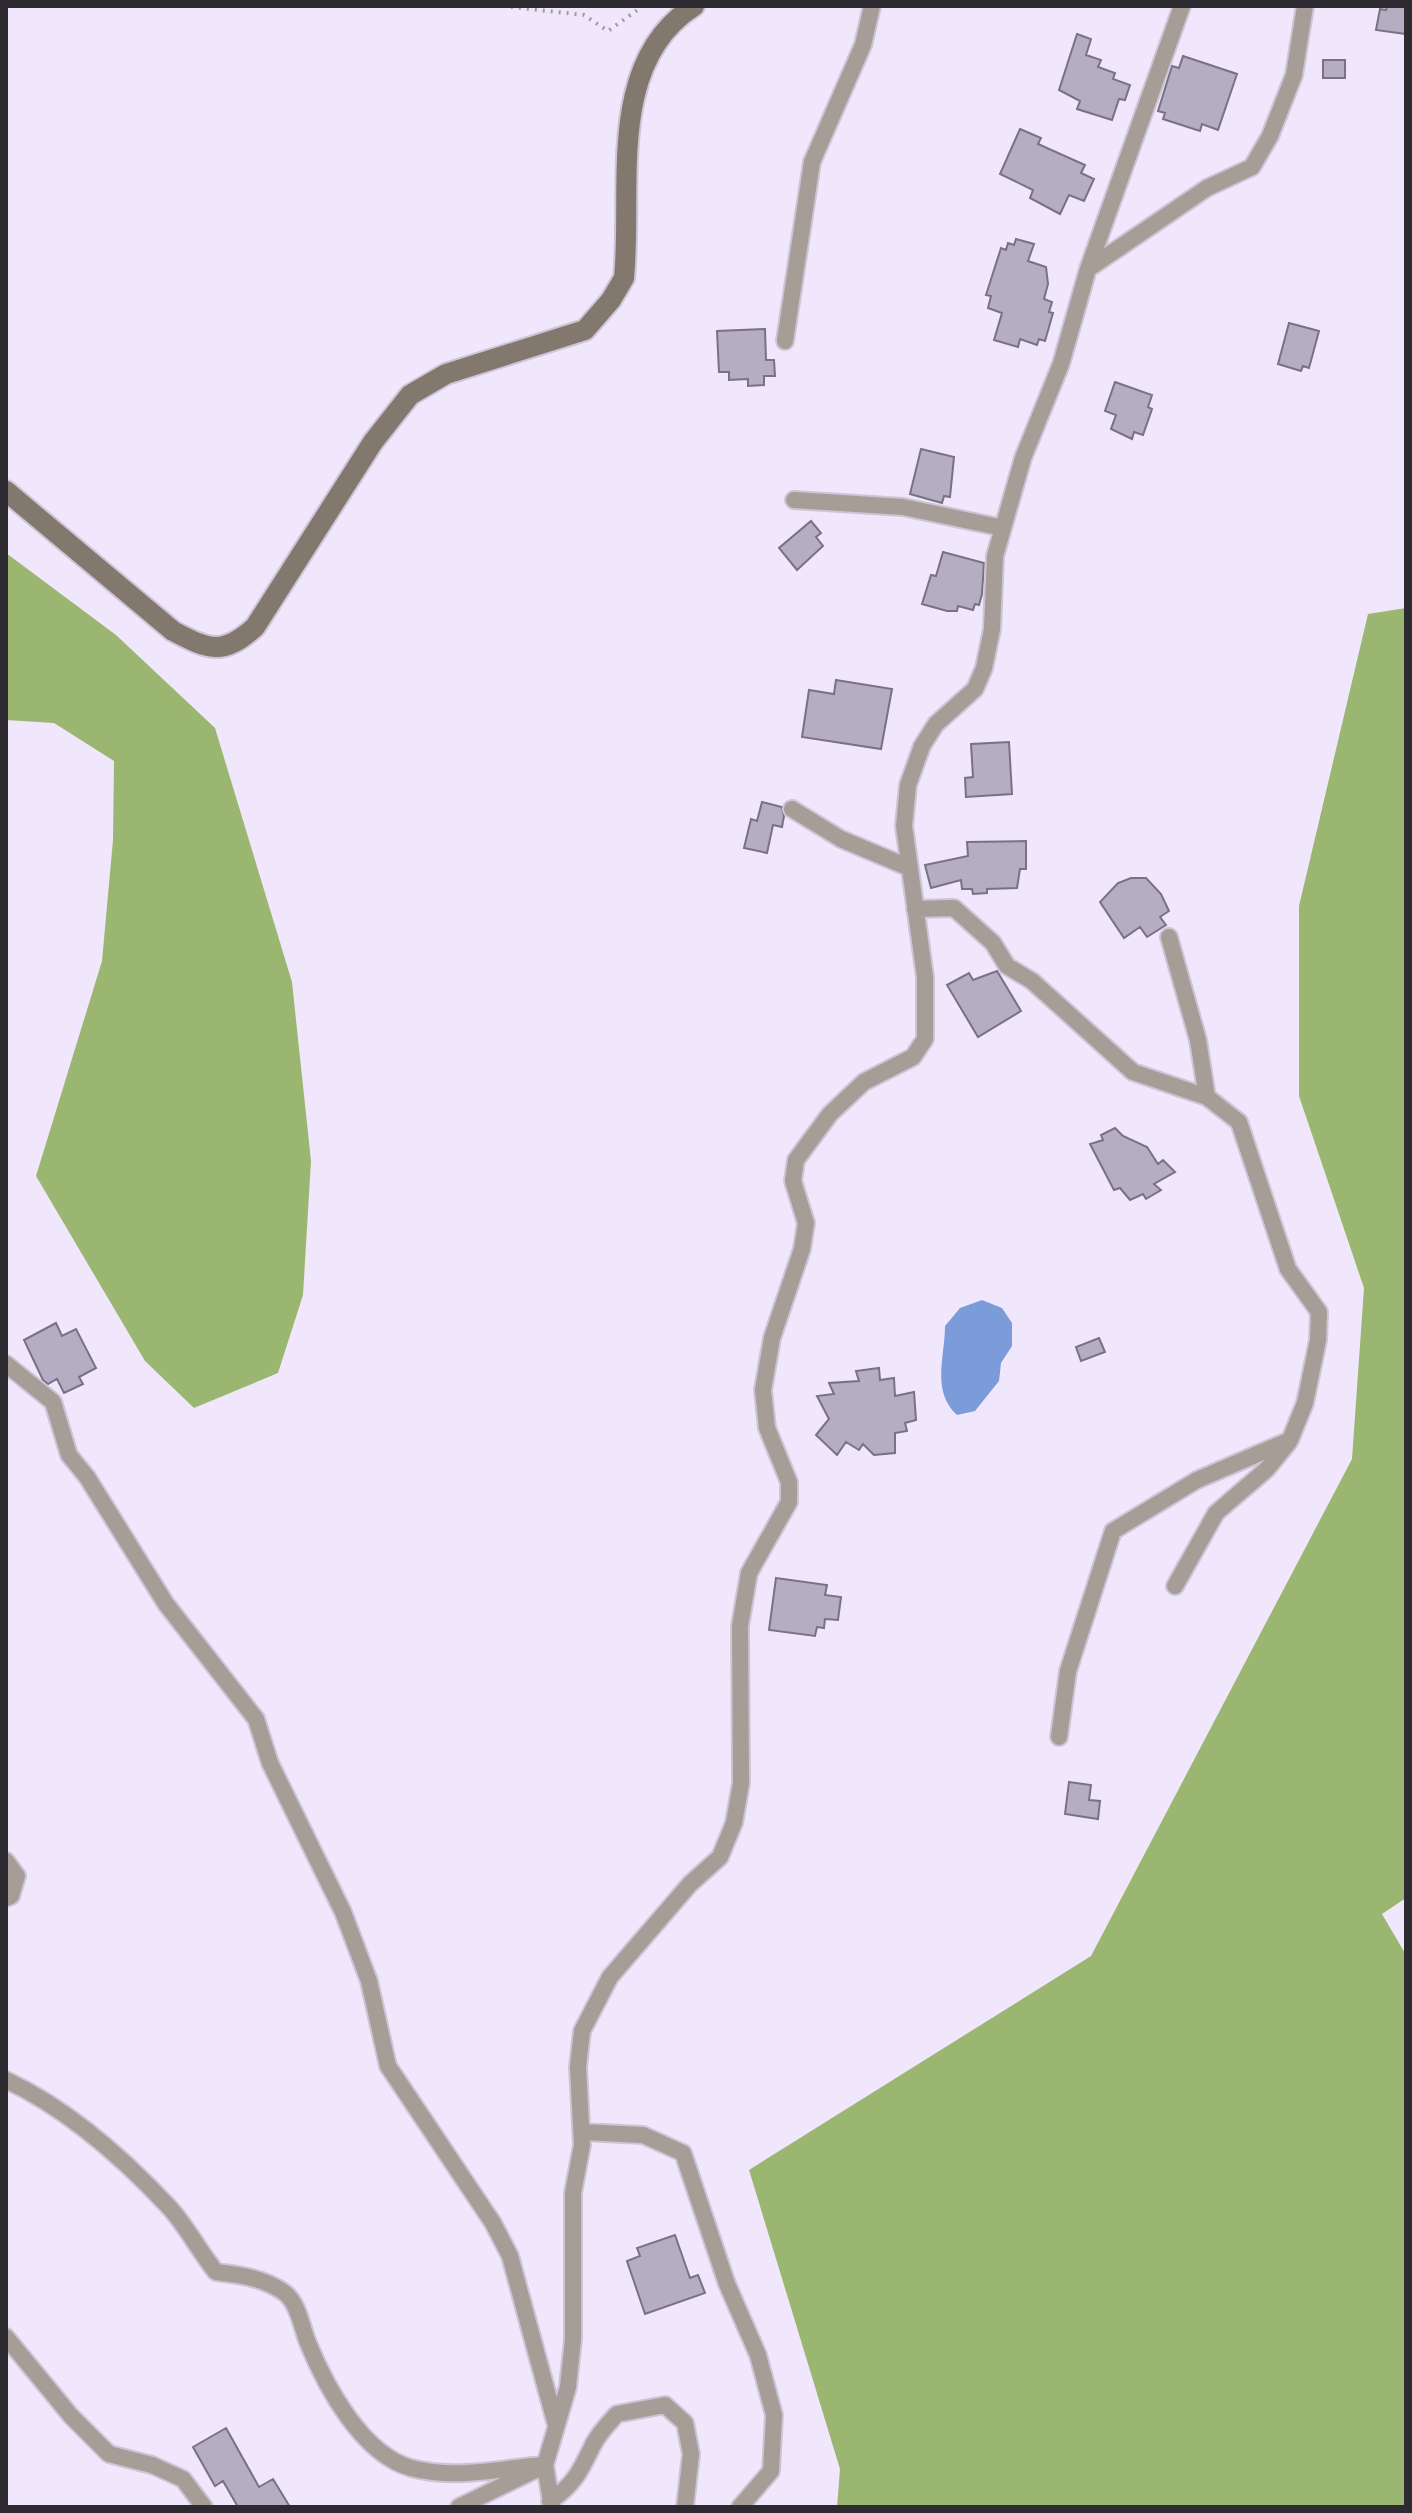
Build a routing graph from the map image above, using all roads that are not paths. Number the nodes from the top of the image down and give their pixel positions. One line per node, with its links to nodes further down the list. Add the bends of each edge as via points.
1 (694, 6): 7 (main road, via 677,16 639,76 631,106 624,278 611,300 585,330 446,374 410,395 373,442 255,627 238,643 203,647 173,631)
2 (872, 6): 6 (street, via 863,45 812,162)
3 (1182, 6): 5 (street)
4 (1305, 6): 5 (street, via 1294,75 1252,167 1207,188)
5 (1088, 269): 9 (street)
6 (785, 341)
7 (6, 491)
8 (794, 500): 9 (street, via 903,507)
9 (1003, 528): 11 (street, via 995,556 992,629 984,668 975,689 929,735 908,785 904,826)
10 (792, 809): 11 (street, via 841,839)
11 (910, 868): 12 (street)
12 (915, 909): 14 (street, via 954,908 993,943 1007,966 1032,981 1133,1072); 22 (street, via 925,977 925,1039 913,1057 864,1082 841,1103 796,1160 793,1181 806,1223 772,1338 763,1390 767,1428 789,1482 789,1502 749,1573 740,1626 741,1783 734,1823 720,1857 648,1931 591,2008 578,2067)
13 (1169, 937): 14 (street, via 1198,1040)
14 (1207, 1097): 16 (street, via 1239,1122 1288,1269 1319,1312 1305,1403)
15 (6, 1364): 24 (street, via 53,1402 69,1455 166,1604 256,1719 270,1763 343,1912 369,1981 388,2066 510,2256)
16 (1290, 1440): 17 (street, via 1267,1469 1216,1513); 18 (street, via 1197,1480 1113,1531 1068,1671)
17 (1175, 1586)
18 (1059, 1737)
19 (6, 1861): 20 (street, via 17,1876)
20 (6, 1898)
21 (6, 2080): 25 (street, via 56,2109 120,2160 169,2208 216,2272 252,2276 288,2295 318,2365 381,2454 411,2468 470,2476)
22 (583, 2132): 24 (street, via 573,2193 573,2339); 30 (street, via 643,2135 683,2153 727,2284 758,2355 774,2415 771,2471)
23 (6, 2337): 27 (street, via 109,2454 183,2479)
24 (557, 2427): 25 (street)
25 (545, 2465): 26 (street); 28 (street)
26 (551, 2504): 29 (street, via 571,2487 617,2414 665,2405 685,2423 691,2454)
27 (204, 2507)
28 (459, 2507)
29 (685, 2507)
30 (740, 2507)

